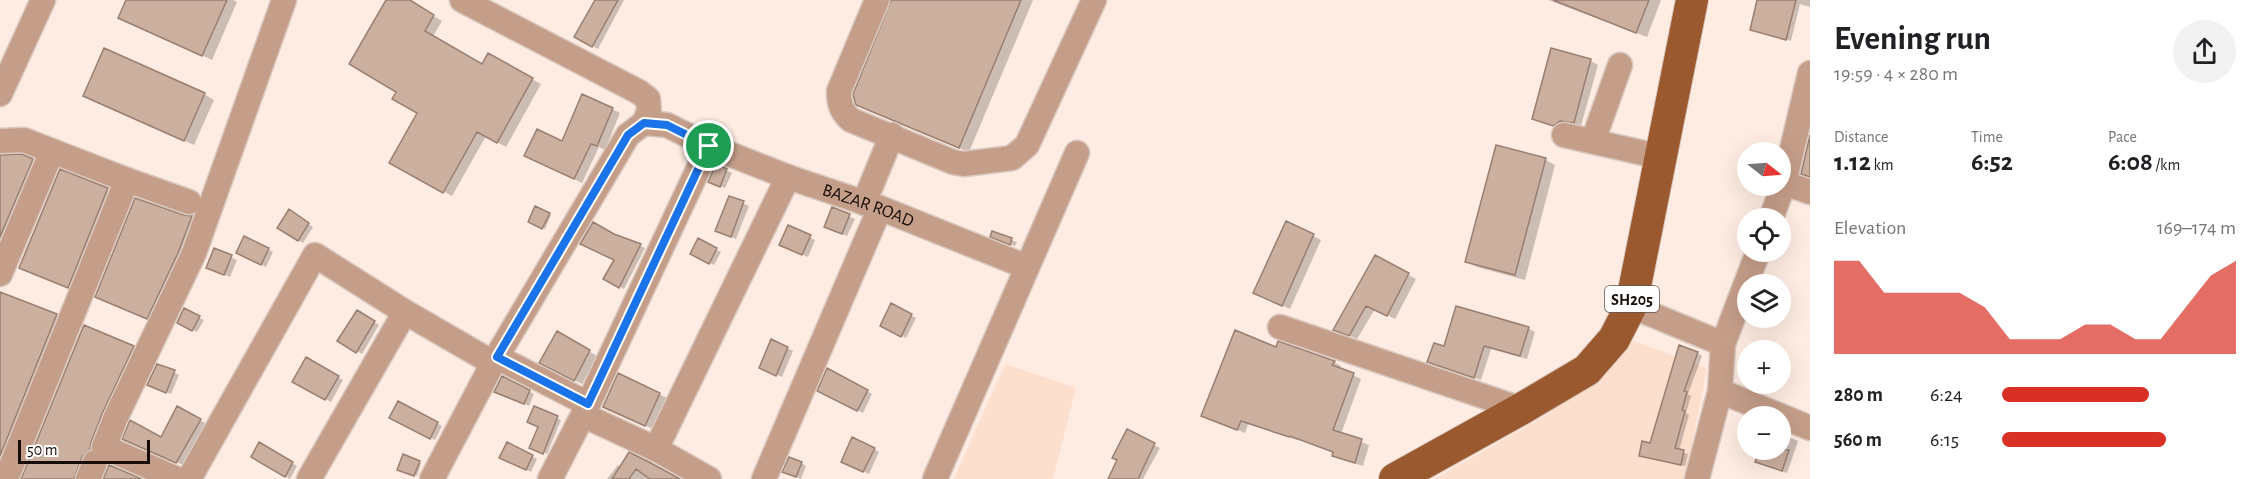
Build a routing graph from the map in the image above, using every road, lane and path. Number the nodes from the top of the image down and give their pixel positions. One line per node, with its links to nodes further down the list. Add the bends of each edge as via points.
1 (43, 0): 9 (street)
2 (284, 0): 40 (street, via 194,253 104,447)
3 (462, 0): 10 (street, via 639,92 648,99)
4 (877, 0): 11 (street, via 839,91 839,104 850,120)
5 (1094, 0): 11 (street, via 1027,145 1012,158 964,165)
6 (1692, 0): 19 (main road, SH205)
7 (1620, 65): 14 (street)
8 (1810, 73): 18 (street)
9 (0, 94)
10 (644, 123): 15 (street, BAZAR ROAD, via 667,125); 33 (street, via 628,135)
11 (892, 135): 25 (street)
12 (1564, 135): 14 (street)
13 (0, 141): 16 (street, via 24,140)
14 (1593, 141): 19 (street)
15 (709, 146): 20 (street, BAZAR ROAD); 35 (street)
16 (52, 151): 21 (street); 28 (street)
17 (1077, 153): 27 (street)
18 (1791, 153)
19 (1661, 157): 29 (main road, SH205)
20 (788, 177): 25 (street, BAZAR ROAD); 38 (street)
21 (127, 180): 24 (street); 39 (street)
22 (1791, 185): 23 (street)
23 (1810, 192)
24 (189, 202)
25 (872, 205): 27 (street, BAZAR ROAD); 46 (street)
26 (1754, 262): 32 (street)
27 (1027, 267): 47 (street)
28 (0, 274)
29 (1631, 306): 32 (street); 36 (main road, SH205, via 1614,339 1587,369)
30 (405, 312): 33 (street); 41 (street, via 315,255); 42 (street)
31 (1280, 327): 36 (street)
32 (1723, 344): 34 (street)
33 (495, 360): 35 (street); 43 (street)
34 (1720, 391): 37 (street); 49 (street)
35 (586, 409): 38 (street); 44 (street)
36 (1521, 409): 48 (main road, SH205)
37 (1810, 428)
38 (656, 449): 45 (street)
39 (6, 479)
40 (177, 479)
41 (189, 479)
42 (309, 479)
43 (432, 479)
44 (550, 479)
45 (709, 479)
46 (764, 479)
47 (935, 479)
48 (1395, 479)
49 (1697, 479)

